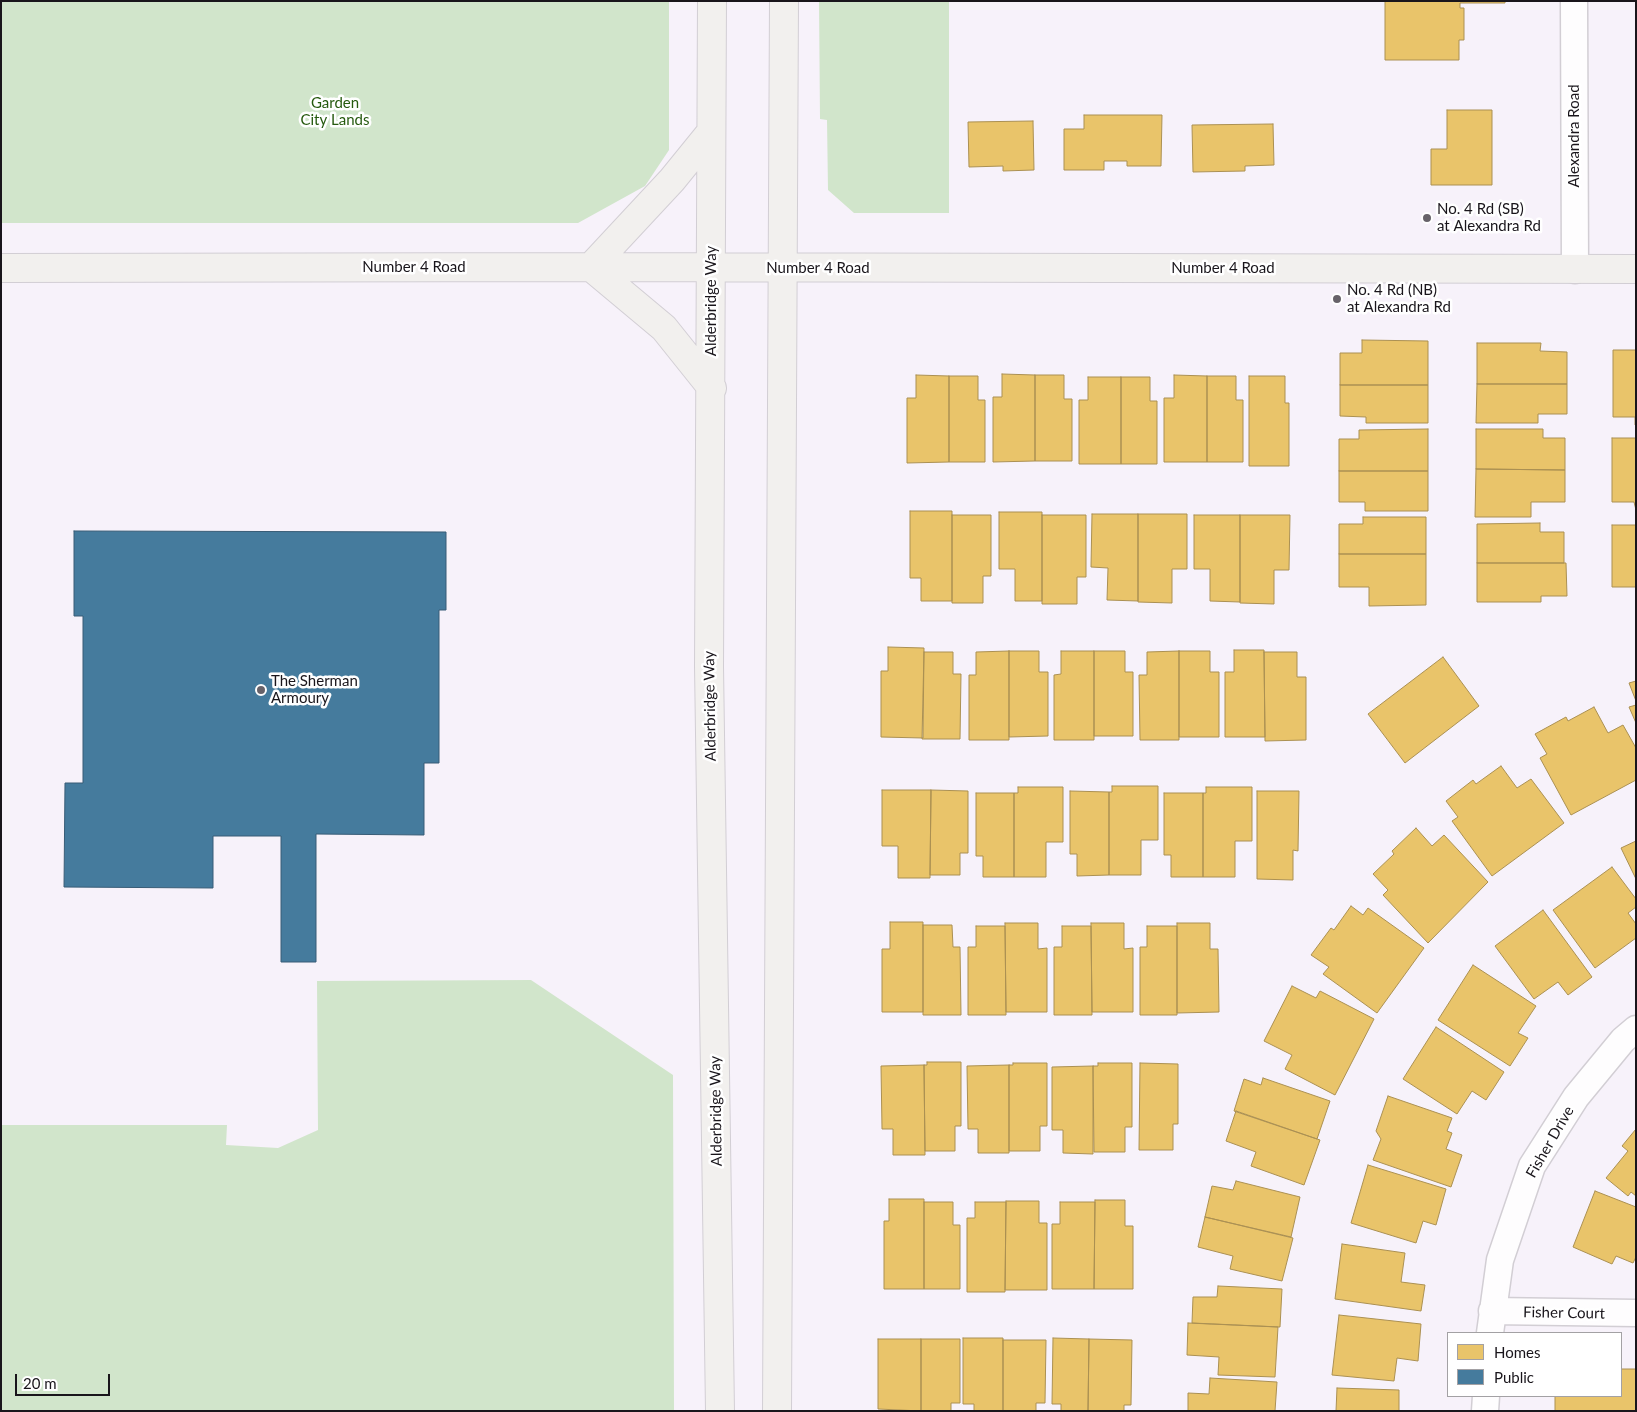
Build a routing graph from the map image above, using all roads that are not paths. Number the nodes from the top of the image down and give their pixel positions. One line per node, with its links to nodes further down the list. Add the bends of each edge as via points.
1 (712, 1): 4 (main road, Alderbridge Way)
2 (784, 1): 8 (main road)
3 (1574, 1): 9 (street, Alexandra Road)
4 (711, 132): 5 (main road, via 672,180); 7 (main road, Alderbridge Way)
5 (591, 267): 6 (main road, Number 4 Road); 7 (main road, Number 4 Road); 11 (main road, via 664,328)
6 (1, 268)
7 (711, 268): 8 (main road, Number 4 Road); 11 (main road, Alderbridge Way)
8 (784, 268): 9 (main road, Number 4 Road); 17 (main road)
9 (1575, 270): 10 (main road, Number 4 Road)
10 (1636, 270)
11 (712, 388): 16 (main road, Alderbridge Way, via 709,666)
12 (1636, 1029): 14 (street, Fisher Drive, via 1576,1097 1532,1166 1500,1260)
13 (1636, 1313): 14 (street, Fisher Court)
14 (1491, 1322)
15 (1486, 1397): 18 (street)
16 (720, 1411)
17 (777, 1411)
18 (1485, 1411)

